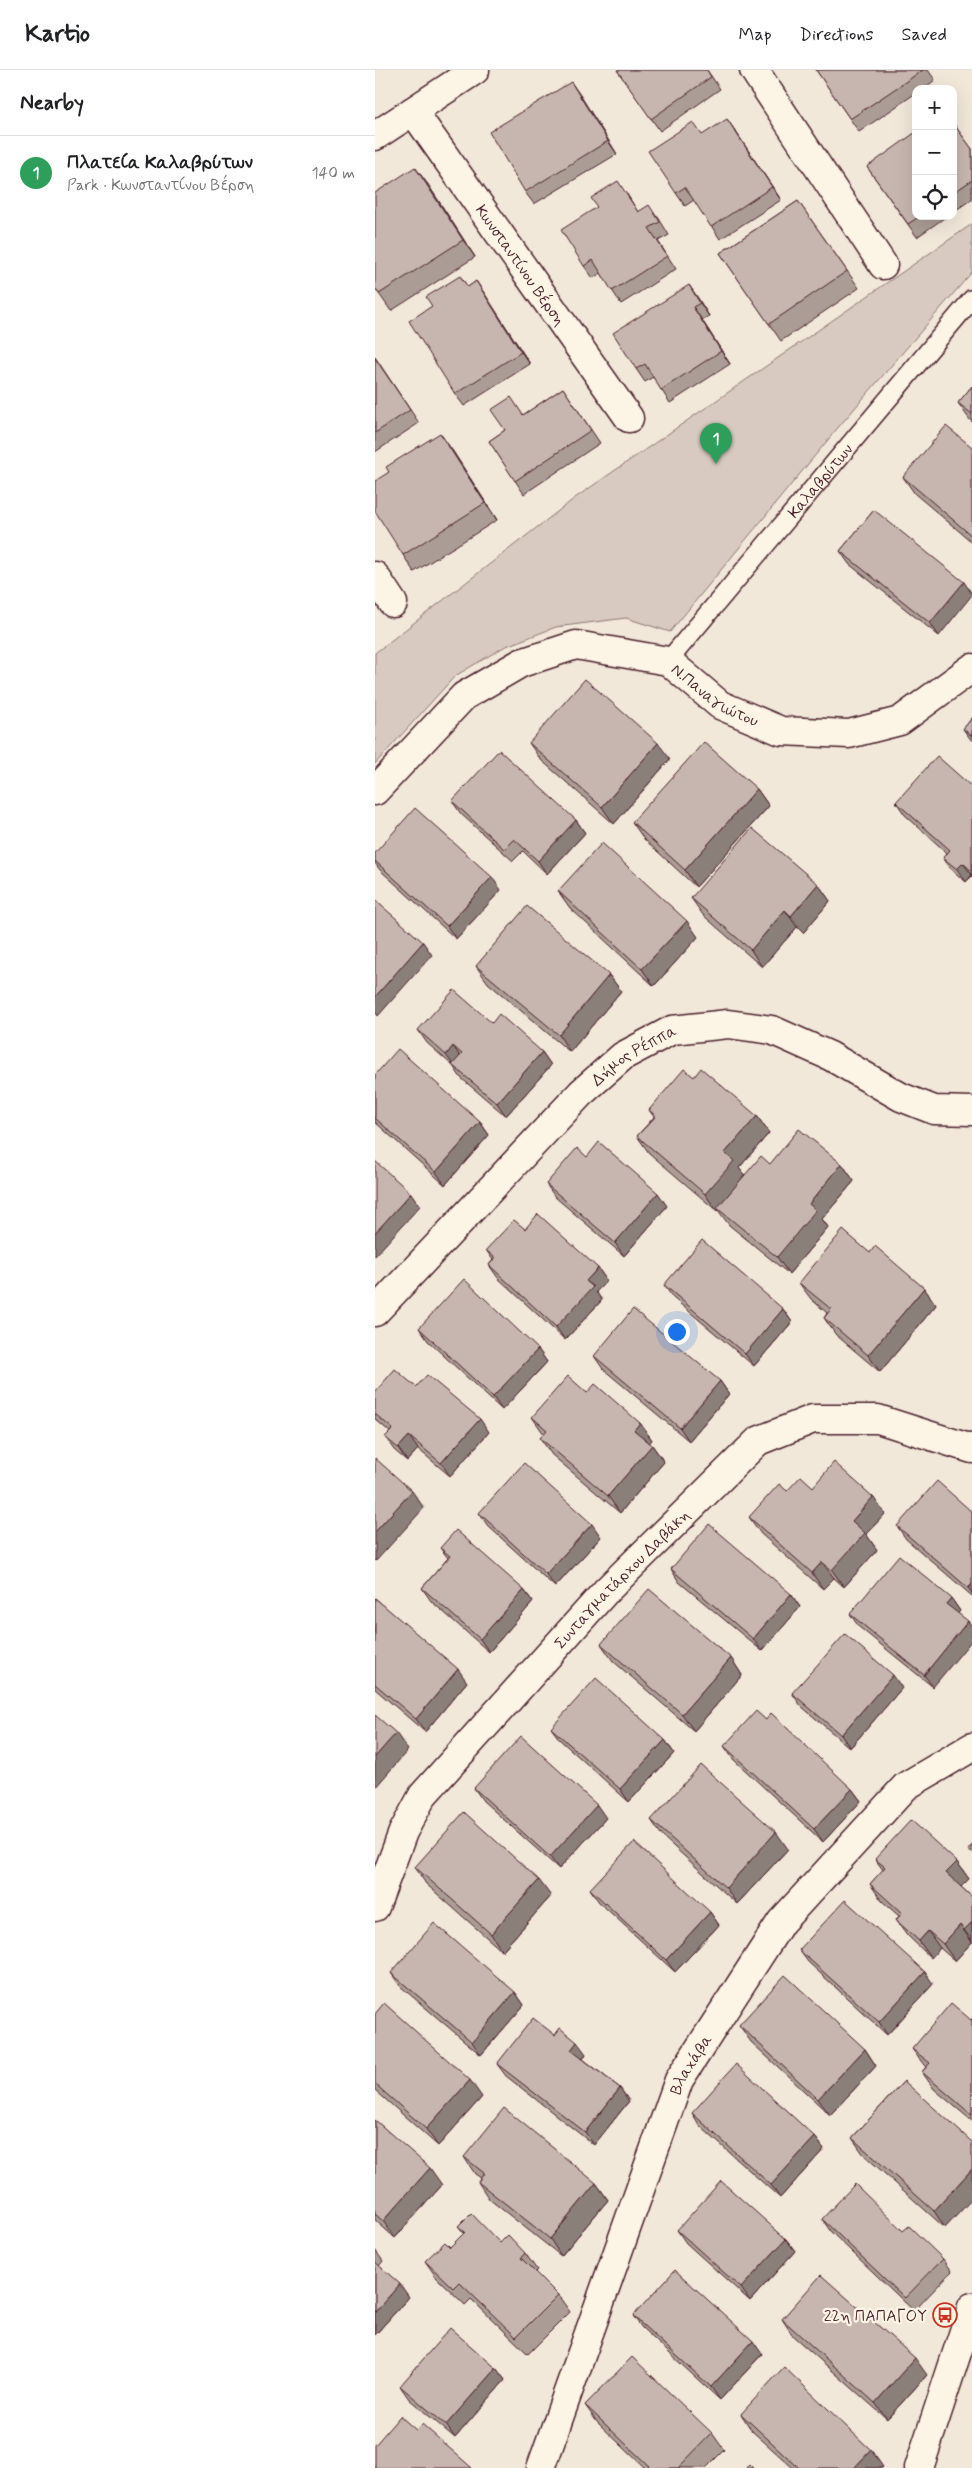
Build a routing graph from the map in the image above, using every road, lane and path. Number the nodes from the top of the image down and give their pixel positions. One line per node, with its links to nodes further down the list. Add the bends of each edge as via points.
1 (475, 70): 3 (street)
2 (754, 70): 5 (street)
3 (413, 112): 4 (street); 7 (street, Κωνσταντίνου Βέρση)
4 (375, 136)
5 (883, 265)
6 (972, 299): 10 (lane, Καλαβρύτων)
7 (629, 418)
8 (375, 576): 9 (street)
9 (393, 603)
10 (668, 661): 11 (street, Ν.Παναγιώτου, via 720,705 781,731 849,734 900,721); 12 (street, Ν.Παναγιώτου, via 576,645 521,663 464,696)
11 (972, 668)
12 (375, 791)
13 (972, 1111): 14 (street, Δήμος Ρέππα, via 934,1110 901,1098 830,1056 772,1030 728,1024 672,1030 623,1056 581,1092)
14 (375, 1312)
15 (972, 1449): 17 (street, Συνταγματάρχου Δαβάκη, via 878,1419 813,1419 758,1442 606,1591 423,1795 403,1832)
16 (972, 1747): 19 (street, Βλαχάβα, via 906,1786 781,1922 679,2080)
17 (375, 1906)
18 (972, 2307): 20 (street)
19 (541, 2468)
20 (919, 2468)

